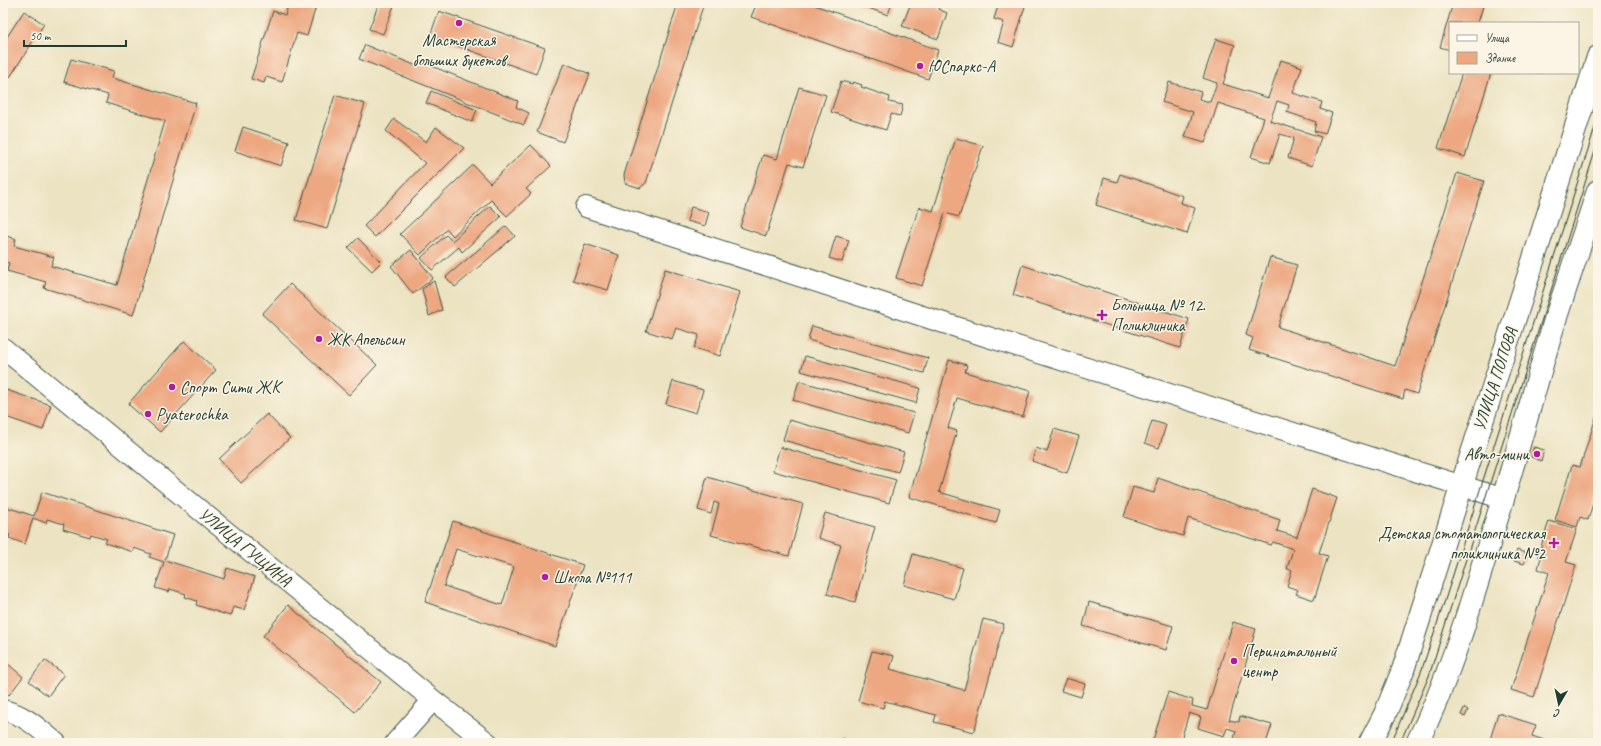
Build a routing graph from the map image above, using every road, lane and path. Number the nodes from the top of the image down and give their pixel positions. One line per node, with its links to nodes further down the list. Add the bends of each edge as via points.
1 (1598, 57): 5 (main road, УЛИЦА ПОПОВА)
2 (1598, 191): 6 (main road, via 1555,320)
3 (586, 207): 5 (street)
4 (3, 348): 7 (street, УЛИЦА ГУЩИНА)
5 (1462, 486): 6 (street); 12 (main road, УЛИЦА ПОПОВА, via 1403,670)
6 (1504, 499): 13 (main road, via 1446,677)
7 (433, 700): 10 (street); 11 (street, УЛИЦА ГУЩИНА)
8 (3, 710): 9 (street, via 28,720)
9 (56, 743)
10 (395, 743)
11 (488, 743)
12 (1370, 743)
13 (1417, 743)

